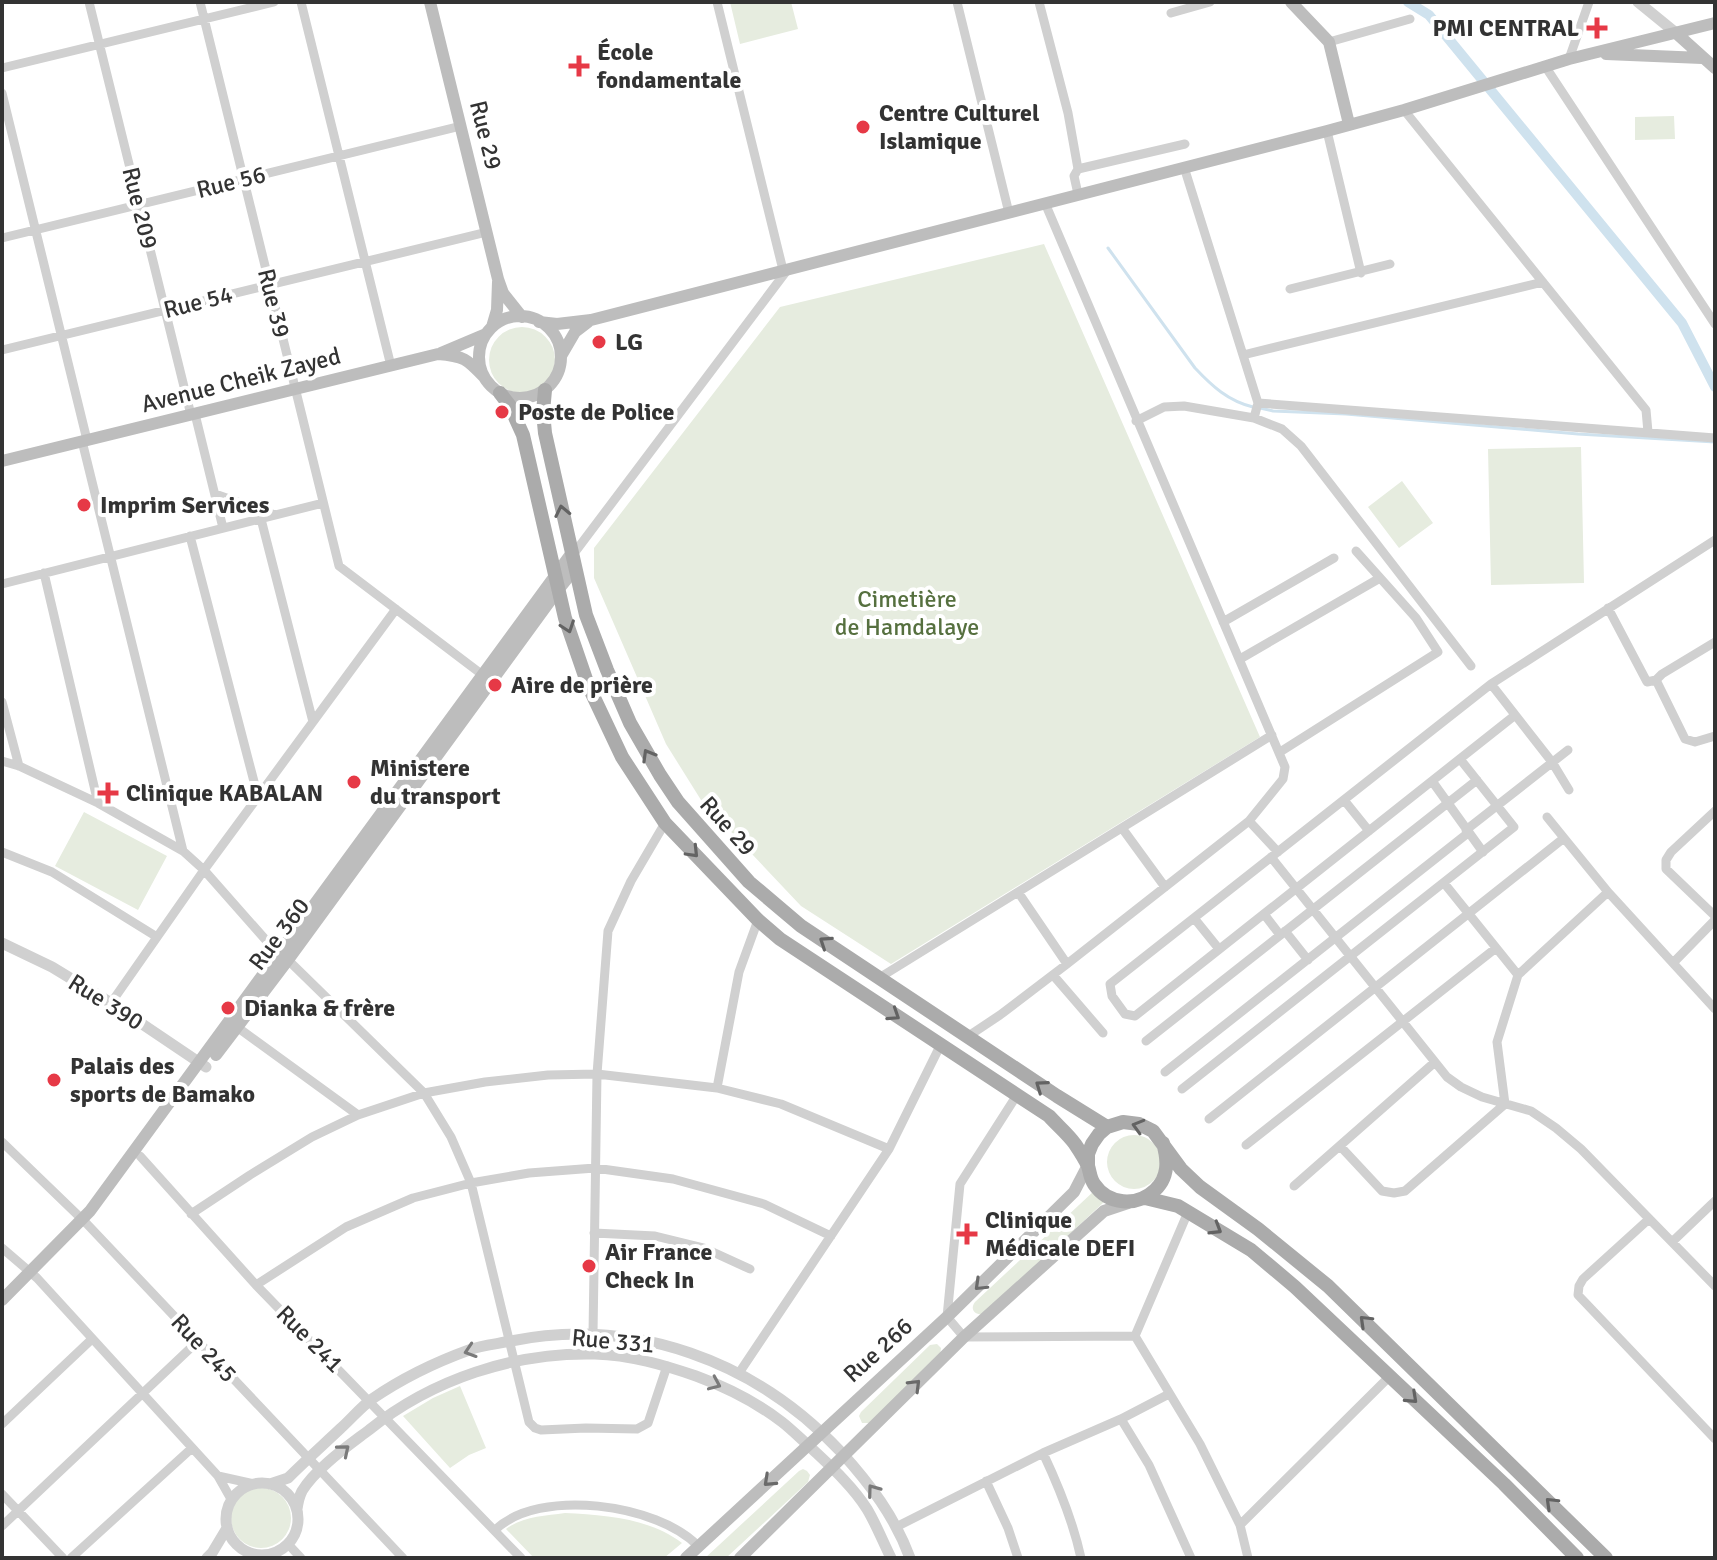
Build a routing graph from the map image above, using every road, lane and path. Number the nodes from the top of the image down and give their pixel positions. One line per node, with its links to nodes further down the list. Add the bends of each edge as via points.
1 (89, 2): 19 (street, Rue 209)
2 (200, 2): 14 (street, Rue 39)
3 (274, 2): 14 (street)
4 (301, 2): 32 (street)
5 (430, 2): 29 (main road, Rue 29)
6 (717, 2): 45 (street)
7 (957, 2): 39 (street)
8 (1039, 2): 34 (street)
9 (1210, 2): 13 (street)
10 (1291, 2): 18 (main road)
11 (1589, 2): 22 (street)
12 (1638, 2): 17 (street)
13 (1171, 13)
14 (204, 19): 19 (street); 35 (street, Rue 39)
15 (1410, 19): 18 (street)
16 (1715, 23): 17 (main road)
17 (1676, 33): 20 (main road); 21 (main road)
18 (1329, 42): 28 (main road)
19 (100, 44): 24 (street); 38 (street, Rue 209)
20 (1591, 53): 21 (main road); 22 (main road)
21 (1702, 58): 25 (main road)
22 (1569, 59): 23 (main road)
23 (1545, 66): 27 (main road); 55 (street)
24 (2, 68)
25 (1715, 68)
26 (2, 93): 40 (street)
27 (1404, 110): 28 (main road); 48 (street)
28 (1349, 124): 30 (main road)
29 (461, 126): 32 (street, Rue 56); 41 (main road, Rue 29)
30 (1327, 131): 33 (main road); 46 (street)
31 (1185, 144): 34 (street)
32 (339, 156): 35 (street, Rue 56); 43 (street)
33 (1184, 167): 36 (main road); 60 (street)
34 (1078, 169): 36 (street)
35 (243, 179): 38 (street, Rue 56); 49 (street, Rue 39)
36 (1078, 194): 37 (main road)
37 (1045, 203): 39 (main road); 70 (street)
38 (139, 205): 40 (street, Rue 56); 51 (street, Rue 209)
39 (1009, 213): 45 (main road)
40 (36, 230): 42 (street, Rue 56); 57 (street)
41 (487, 232): 43 (street, Rue 54); 47 (main road, Rue 29)
42 (2, 238)
43 (365, 261): 49 (street, Rue 54); 62 (street)
44 (1390, 264): 46 (street)
45 (785, 270): 53 (main road); 85 (street)
46 (1361, 273): 50 (street)
47 (498, 279): 52 (main road, Rue 29); 56 (main road, Rue 29, via 497,310)
48 (1543, 282): 60 (street); 71 (street, via 1646,410)
49 (269, 284): 51 (street, Rue 54); 64 (street, Rue 39)
50 (1290, 289)
51 (165, 310): 57 (street, Rue 54); 68 (street, Rue 209)
52 (522, 317): 54 (main road); 56 (main road, via 506,319)
53 (591, 320): 54 (main road); 61 (main road, via 575,332)
54 (539, 322): 61 (main road, via 551,330)
55 (1715, 324)
56 (489, 331): 59 (main road, Avenue Cheik Zayed); 63 (main road, via 479,355)
57 (62, 335): 58 (street, Rue 54); 73 (street)
58 (2, 350)
59 (438, 354): 62 (main road, Avenue Cheik Zayed); 63 (main road, via 469,361)
60 (1243, 355): 67 (street)
61 (561, 356): 65 (main road, via 557,375)
62 (391, 366): 64 (main road, Avenue Cheik Zayed)
63 (484, 377): 66 (main road)
64 (295, 389): 68 (main road, Avenue Cheik Zayed); 76 (street, Rue 39)
65 (545, 390): 66 (main road, via 523,398); 85 (main road, Rue 29, one-way to 65, via 545,433)
66 (500, 393): 88 (main road, via 523,435)
67 (1258, 403): 69 (street); 71 (street)
68 (193, 414): 73 (main road, Avenue Cheik Zayed); 75 (street, Rue 209)
69 (1254, 418): 70 (street, via 1184,406 1164,407); 95 (street, via 1282,429 1301,446)
70 (1136, 421): 92 (street)
71 (1648, 432): 72 (street)
72 (1715, 438)
73 (85, 440): 74 (main road, Avenue Cheik Zayed); 83 (street)
74 (2, 461)
75 (215, 494): 77 (street); 79 (street, Rue 209)
76 (323, 503): 77 (street); 91 (street, Rue 39, via 339,566)
77 (275, 515): 78 (street)
78 (261, 519): 79 (street); 101 (street)
79 (223, 528): 80 (street)
80 (190, 536): 83 (street); 113 (street)
81 (1715, 540): 90 (street)
82 (1356, 551): 87 (street)
83 (110, 557): 86 (street); 126 (street)
84 (1334, 558): 92 (street)
85 (573, 560): 88 (main road, Rue 360); 155 (main road, Rue 29, one-way to 85, via 801,926 749,882 678,802 630,723 607,670)
86 (44, 573): 89 (street); 115 (street)
87 (1380, 578): 94 (street); 105 (street, via 1438,652)
88 (557, 583): 96 (main road); 121 (main road, one-way to 121, via 588,685 622,757); 148 (main road, Rue 360)
89 (2, 584)
90 (1608, 608): 97 (street, via 1647,682); 98 (street)
91 (396, 609): 96 (street, Rue 39); 101 (street)
92 (1223, 622): 94 (street)
93 (1715, 642): 97 (street)
94 (1240, 659): 102 (street)
95 (1471, 666)
96 (484, 676): 148 (main road)
97 (1656, 680): 103 (street, via 1685,739)
98 (1491, 684): 100 (street); 114 (street)
99 (2, 702): 109 (street)
100 (1514, 716): 106 (street); 108 (street)
101 (313, 722): 113 (street)
102 (1272, 735): 105 (street); 122 (street)
103 (1713, 740)
104 (1568, 750): 108 (street)
105 (1280, 752): 120 (street, via 1283,779)
106 (1460, 759): 110 (street); 111 (street)
107 (2, 761): 109 (street)
108 (1552, 762): 112 (street); 117 (street)
109 (19, 766): 115 (street)
110 (1477, 780): 116 (street); 117 (street)
111 (1432, 781): 116 (street); 123 (street)
112 (1569, 790)
113 (258, 797): 130 (street)
114 (1344, 800): 123 (street); 129 (street)
115 (98, 803): 126 (street)
116 (1447, 804): 124 (street); 136 (street)
117 (1497, 806): 124 (street); 128 (street, via 1514,827)
118 (1715, 811): 140 (street, via 1671,852 1666,869)
119 (1547, 817): 125 (street)
120 (1249, 821): 129 (street); 132 (street)
121 (665, 823): 141 (main road, one-way to 141); 168 (street, via 608,931)
122 (1122, 828): 132 (street); 134 (street)
123 (1369, 831): 133 (street)
124 (1467, 831): 128 (street); 144 (street)
125 (1564, 838): 135 (street); 138 (street)
126 (183, 851): 130 (street)
127 (2, 852): 143 (street, via 52,872)
128 (1483, 852): 131 (street)
129 (1275, 854): 133 (street); 139 (street)
130 (204, 870): 143 (street); 148 (street)
131 (1444, 883): 138 (street); 149 (street)
132 (1165, 887): 152 (street)
133 (1296, 889): 136 (street); 137 (street)
134 (1018, 892): 152 (street); 155 (street)
135 (1608, 892): 151 (street); 154 (street)
136 (1313, 910): 142 (street); 144 (street)
137 (1264, 914): 142 (street); 147 (street)
138 (1469, 914): 146 (street); 156 (street)
139 (1194, 918): 147 (street); 147 (street, via 1110,984 1125,1014 1135,1016)
140 (1715, 918): 151 (street)
141 (758, 920): 164 (main road, one-way to 164); 169 (street, via 739,972)
142 (1283, 933): 150 (street); 163 (street)
143 (157, 937): 157 (street)
144 (1335, 938): 149 (street); 150 (street)
145 (2, 943): 157 (street, Rue 390)
146 (1496, 948): 154 (street); 159 (street)
147 (1219, 949)
148 (284, 957): 160 (main road, Rue 360); 166 (main road); 171 (street)
149 (1350, 957): 156 (street); 170 (street)
150 (1308, 960): 167 (street)
151 (1673, 963): 158 (street)
152 (1067, 964): 153 (street)
153 (1053, 975): 161 (street); 162 (street)
154 (1518, 975): 173 (street, via 1497,1042)
155 (879, 978): 162 (main road, Rue 29)
156 (1375, 988): 159 (street); 175 (street)
157 (111, 1003): 166 (street, Rue 390)
158 (1715, 1009)
159 (1402, 1022): 165 (street); 179 (street)
160 (237, 1027): 166 (main road, Rue 360); 174 (street)
161 (1103, 1033)
162 (967, 1037): 176 (main road, Rue 29, one-way to 162)
163 (1146, 1041)
164 (940, 1046): 172 (main road); 181 (street)
165 (1435, 1062): 173 (street, via 1461,1087); 180 (street)
166 (203, 1065): 182 (main road, Rue 360); 192 (main road)
167 (1165, 1072)
168 (597, 1074): 169 (street); 171 (street, via 548,1075); 184 (street)
169 (717, 1088): 181 (street, via 781,1104)
170 (1182, 1089)
171 (424, 1093): 174 (street); 185 (street)
172 (1017, 1095): 183 (main road, via 1049,1116); 203 (street, via 960,1184)
173 (1505, 1104): 180 (street, via 1405,1191 1382,1191); 191 (street, via 1531,1111 1556,1128)
174 (358, 1115): 190 (street, via 312,1137)
175 (1209, 1119)
176 (1107, 1127): 178 (main road, one-way to 176, via 1139,1124); 183 (main road, via 1092,1144)
177 (2, 1142): 192 (street, Rue 245)
178 (1163, 1143): 187 (main road, via 1166,1175 1158,1188); 261 (main road, one-way to 178, via 1328,1286 1200,1187)
179 (1246, 1145)
180 (1340, 1146): 186 (street)
181 (889, 1149): 194 (street)
182 (140, 1156): 190 (street, Rue 241); 192 (main road, Rue 360, via 97,1215)
183 (1088, 1165): 187 (main road, via 1103,1193 1122,1201); 203 (main road, Rue 266, one-way to 203, via 1074,1192)
184 (595, 1168): 185 (street); 193 (street); 194 (street, via 673,1179 764,1204)
185 (471, 1183): 199 (street, via 413,1198 346,1227); 209 (street)
186 (1294, 1186)
187 (1139, 1200): 189 (main road); 206 (main road, Rue 266, via 1104,1211)
188 (1715, 1201): 195 (street)
189 (1188, 1212): 205 (street); 213 (main road, one-way to 213, via 1251,1250)
190 (191, 1214): 199 (street, Rue 241)
191 (1649, 1219): 195 (street); 221 (street, via 1583,1279 1578,1295)
192 (85, 1222): 198 (main road, Rue 360); 208 (street, Rue 245)
193 (594, 1233): 197 (street, via 655,1236 704,1248); 204 (street)
194 (831, 1236): 212 (street)
195 (1672, 1242): 200 (street)
196 (2, 1248): 198 (street)
197 (750, 1269)
198 (33, 1276): 201 (main road); 202 (main road, Rue 360); 207 (street)
199 (256, 1285): 216 (street, Rue 241)
200 (1715, 1286)
201 (2, 1300)
202 (2, 1311)
203 (947, 1317): 206 (street); 220 (main road, Rue 266)
204 (593, 1334): 209 (street, Rue 331); 212 (street, Rue 331, via 675,1347)
205 (1135, 1336): 206 (street); 215 (street)
206 (964, 1337): 225 (main road, Rue 266, one-way to 206)
207 (92, 1339): 214 (street); 219 (street)
208 (198, 1341): 214 (street); 226 (street, Rue 245)
209 (509, 1342): 210 (street); 216 (street, Rue 331, one-way to 216, via 435,1364)
210 (513, 1361): 211 (street, Rue 331, via 598,1354); 211 (street, via 529,1422 541,1430 643,1427); 217 (street, Rue 331, via 466,1374)
211 (667, 1366): 222 (street, Rue 331, one-way to 222, via 744,1398)
212 (739, 1373): 220 (street, Rue 331)
213 (1389, 1377): 237 (street); 246 (main road, one-way to 246)
214 (143, 1394): 223 (street); 236 (street)
215 (1169, 1394): 218 (street); 237 (street)
216 (370, 1400): 217 (street, Rue 241); 226 (street, Rue 331)
217 (385, 1416): 228 (street, Rue 331, one-way to 217); 241 (street, Rue 241)
218 (1121, 1419): 224 (street); 259 (street, via 1149,1465)
219 (2, 1424)
220 (821, 1431): 222 (main road, Rue 266); 225 (street, Rue 331)
221 (1715, 1439)
222 (808, 1445): 227 (street, Rue 331); 243 (main road, Rue 266, one-way to 243)
223 (192, 1448): 229 (street); 248 (street)
224 (1043, 1453): 230 (street); 258 (street)
225 (844, 1455): 227 (main road, Rue 266); 239 (street, Rue 331, one-way to 225, via 876,1492)
226 (308, 1458): 228 (street, Rue 245); 232 (street, Rue 331, via 288,1478)
227 (832, 1467): 254 (main road, Rue 266); 255 (street, Rue 331, via 867,1508)
228 (320, 1471): 235 (street, Rue 331, via 299,1495); 251 (street, Rue 245)
229 (218, 1476): 231 (street); 234 (street)
230 (986, 1481): 239 (street); 257 (street)
231 (254, 1484): 232 (street); 234 (street)
232 (270, 1484): 235 (street, via 287,1493)
233 (2, 1494): 236 (street)
234 (231, 1499): 240 (street)
235 (297, 1509): 242 (street, via 297,1527)
236 (18, 1511): 238 (street); 247 (street)
237 (1240, 1525): 260 (street)
238 (2, 1526)
239 (896, 1527): 256 (street, Rue 331)
240 (227, 1528): 244 (street); 249 (street)
241 (495, 1530): 243 (street, via 532,1510 602,1506 655,1518); 252 (street)
242 (288, 1544): 244 (street, via 267,1554); 250 (street)
243 (698, 1546): 253 (main road, Rue 266)
244 (245, 1551): 245 (street)
245 (233, 1557)
246 (1573, 1557)
247 (63, 1558)
248 (71, 1558)
249 (207, 1558)
250 (301, 1558)
251 (403, 1558)
252 (521, 1558)
253 (686, 1558)
254 (740, 1558)
255 (891, 1558)
256 (910, 1558)
257 (1018, 1558)
258 (1081, 1558)
259 (1191, 1558)
260 (1248, 1558)
261 (1606, 1558)

